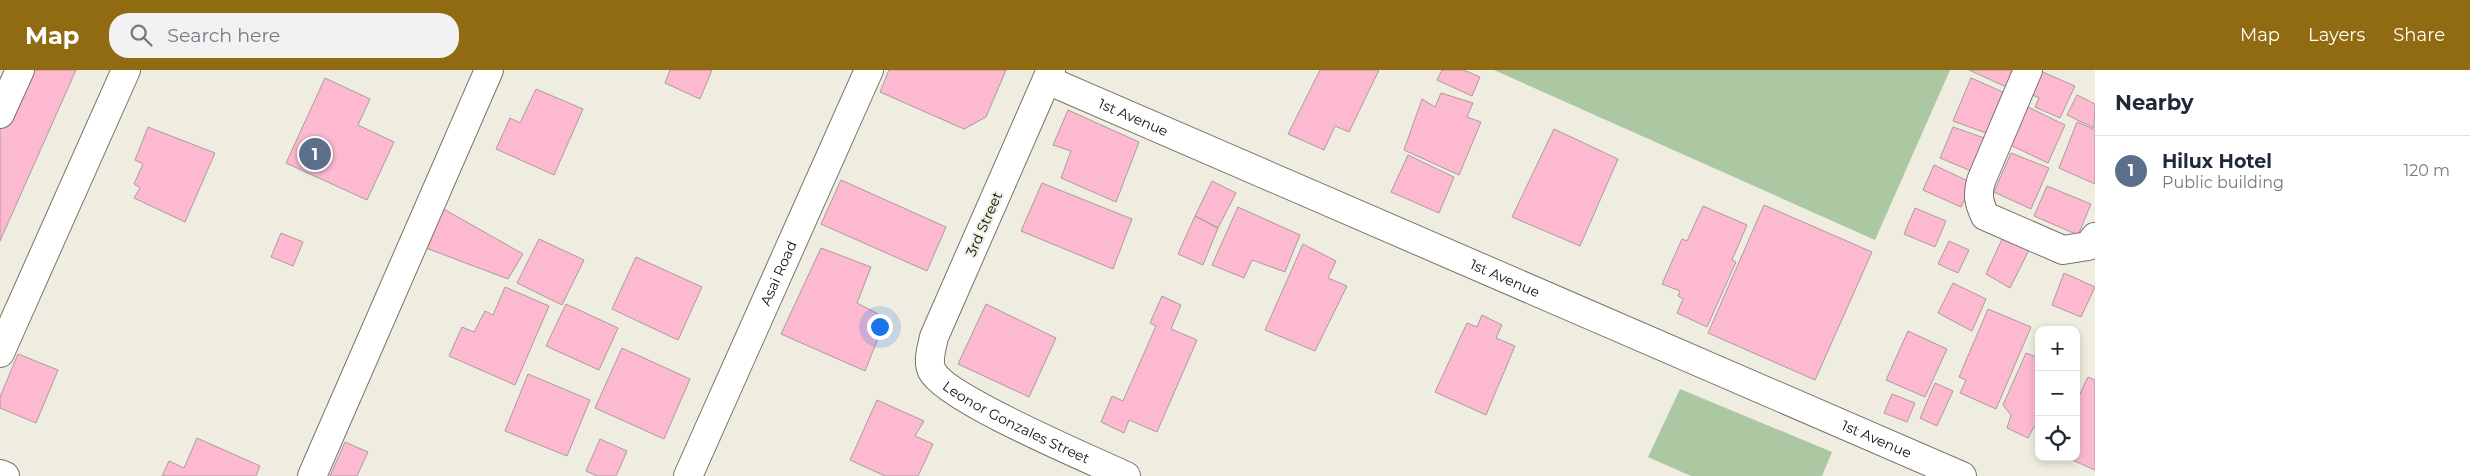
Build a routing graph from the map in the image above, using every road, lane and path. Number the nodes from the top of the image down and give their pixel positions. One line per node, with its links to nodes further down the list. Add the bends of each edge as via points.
1 (20, 70): 7 (street)
2 (126, 70): 9 (street)
3 (489, 70): 14 (street)
4 (868, 70): 15 (street, Asai Road)
5 (2028, 70): 8 (street, via 1981,181 1977,194 1979,202 1985,216 2063,250 2088,246)
6 (1049, 75): 11 (street, 3rd Street, via 934,337 930,368); 17 (street, 1st Avenue)
7 (0, 114)
8 (2095, 237)
9 (7, 321): 10 (street)
10 (0, 353)
11 (936, 378): 16 (street, Leonor Gonzales Street, via 965,400)
12 (0, 474): 13 (street)
13 (5, 476)
14 (312, 476)
15 (688, 476)
16 (1126, 476)
17 (1962, 476)

